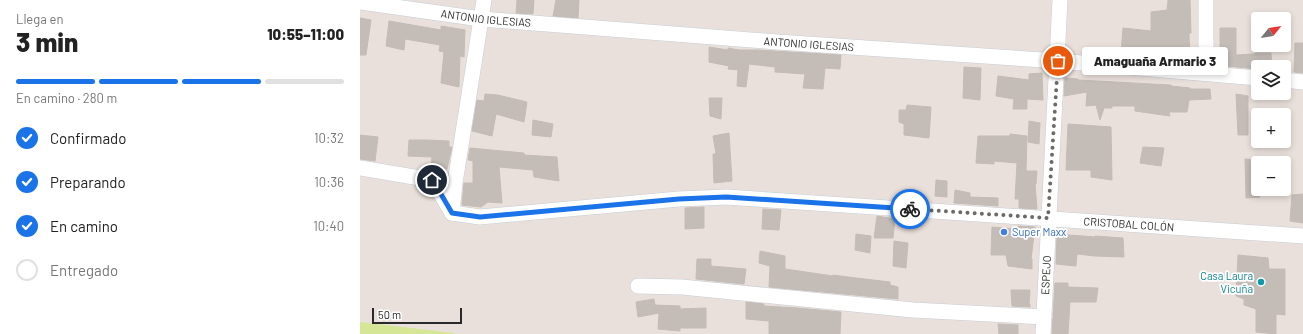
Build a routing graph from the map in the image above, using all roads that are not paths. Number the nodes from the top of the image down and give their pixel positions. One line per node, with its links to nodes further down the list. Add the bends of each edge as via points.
1 (484, 0): 5 (street)
2 (1060, 0): 6 (street, ESPEJO)
3 (1206, 0): 7 (street)
4 (360, 2): 5 (street, ANTONIO IGLESIAS)
5 (481, 20): 6 (street, ANTONIO IGLESIAS); 13 (street)
6 (1058, 61): 7 (street, ANTONIO IGLESIAS); 15 (street, ESPEJO)
7 (1206, 73): 8 (street, ANTONIO IGLESIAS)
8 (1251, 77)
9 (1291, 81): 10 (street)
10 (1303, 82)
11 (360, 168): 12 (street)
12 (432, 180): 13 (street); 14 (street)
13 (455, 183): 14 (street)
14 (452, 213): 15 (street, CRISTOBAL COLÓN, via 480,217 726,197)
15 (1048, 218): 16 (street, CRISTOBAL COLÓN); 18 (street, ESPEJO)
16 (1303, 236)
17 (638, 286): 18 (street, via 682,287 912,310)
18 (1044, 317): 19 (street, ESPEJO)
19 (1043, 334)

